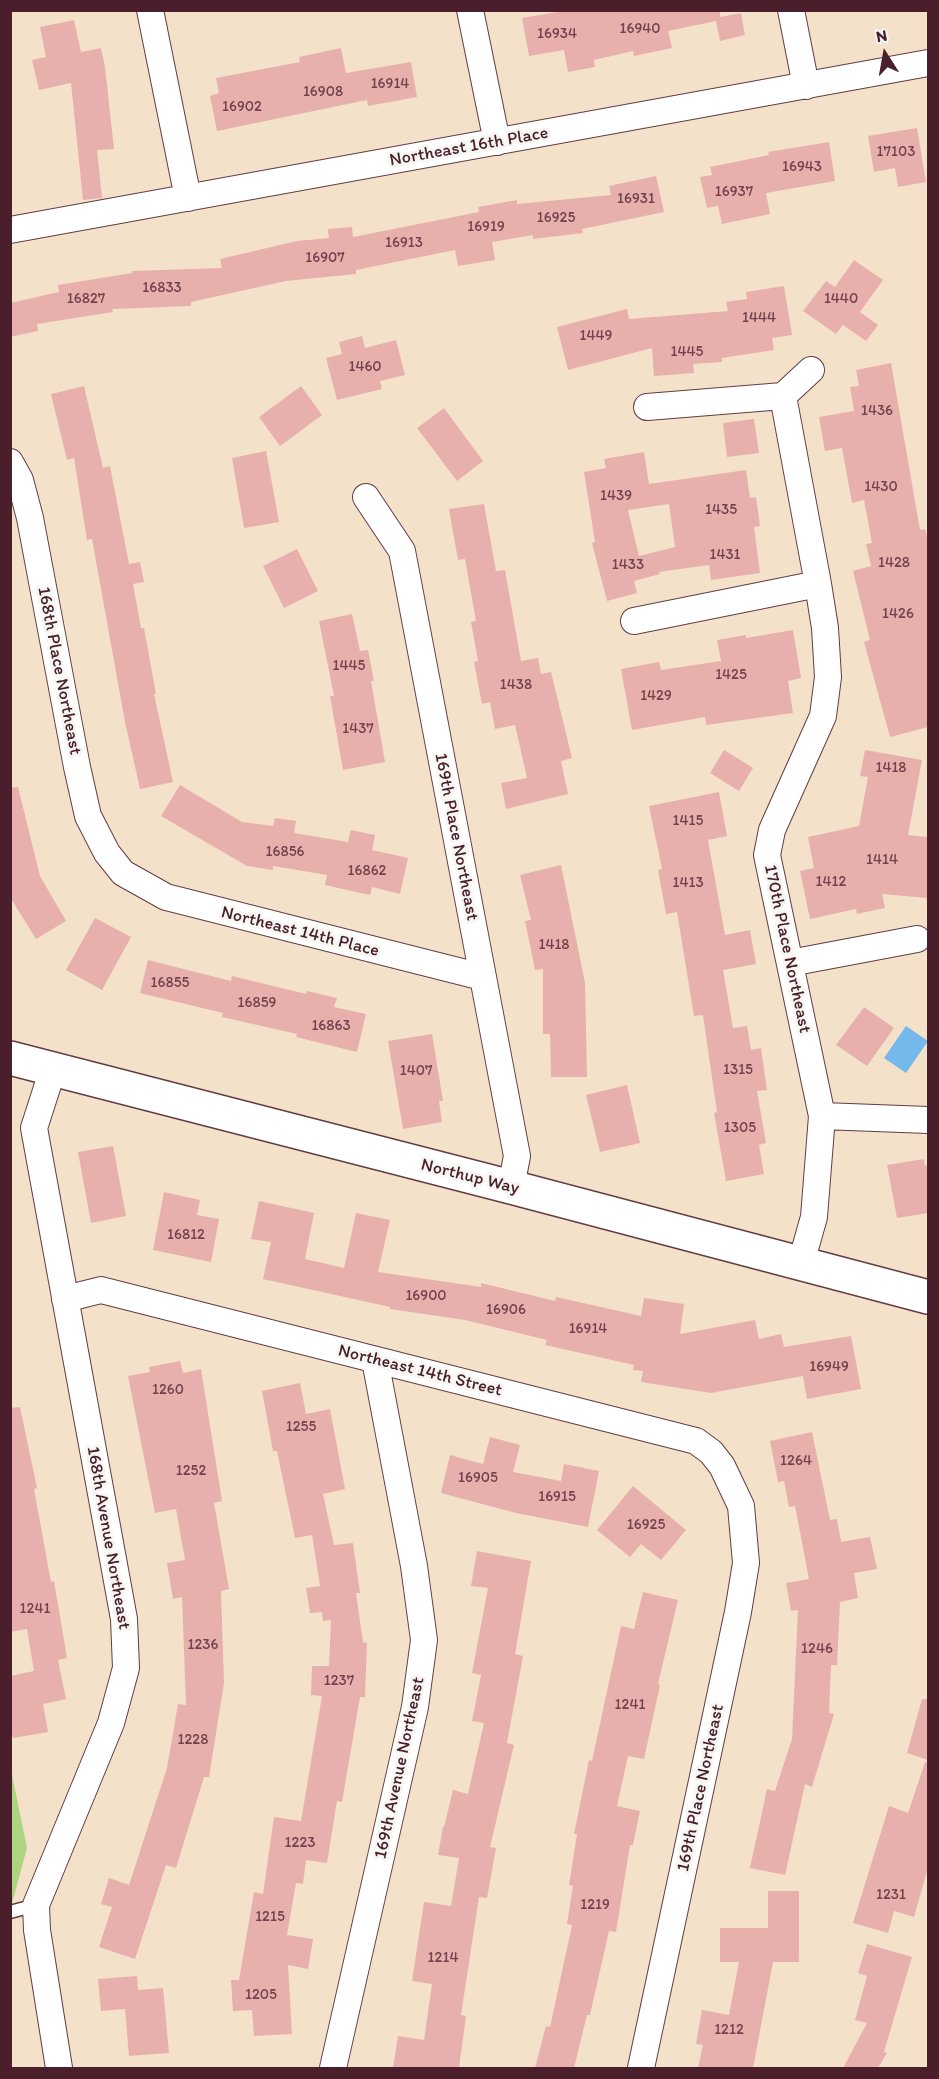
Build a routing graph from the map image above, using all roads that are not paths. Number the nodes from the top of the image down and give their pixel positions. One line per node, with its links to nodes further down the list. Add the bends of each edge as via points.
1 (150, 10): 7 (street)
2 (470, 10): 6 (street)
3 (791, 10): 5 (street)
4 (928, 63): 5 (street, Northeast 16th Place)
5 (806, 86): 6 (street, Northeast 16th Place)
6 (497, 142): 7 (street, Northeast 16th Place)
7 (188, 198): 8 (street, Northeast 16th Place)
8 (10, 230)
9 (812, 370): 10 (street)
10 (783, 396): 11 (street); 14 (street, 170th Place Northeast)
11 (647, 407)
12 (10, 462): 16 (street, 168th Place Northeast, via 20,480 30,518 88,816 107,853)
13 (366, 497): 19 (street, 169th Place Northeast, via 402,551)
14 (818, 584): 15 (street); 18 (street, 170th Place Northeast, via 828,677 822,716 772,830 767,855)
15 (634, 621)
16 (123, 873): 19 (street, Northeast 14th Place, via 166,897)
17 (917, 939): 18 (street)
18 (790, 963): 22 (street, 170th Place Northeast)
19 (482, 977): 24 (street, 169th Place Northeast, via 517,1156)
20 (10, 1058): 21 (street, Northup Way)
21 (53, 1069): 24 (street, Northup Way); 27 (street, 168th Avenue Northeast, via 34,1128)
22 (822, 1116): 23 (street); 25 (street, 170th Place Northeast, via 814,1216)
23 (928, 1120)
24 (511, 1187): 25 (street, Northup Way)
25 (801, 1263): 26 (street, Northup Way)
26 (928, 1297)
27 (65, 1299): 28 (street, Northeast 14th Street, via 101,1290); 30 (street, 168th Avenue Northeast, via 124,1618 126,1668 111,1723)
28 (375, 1359): 29 (street, Northeast 14th Street, via 696,1440 722,1466); 33 (street, 169th Avenue Northeast, via 424,1640 416,1707)
29 (741, 1506): 34 (street, 169th Place Northeast, via 746,1563 738,1612)
30 (36, 1905): 31 (lane); 32 (street, 168th Avenue Northeast)
31 (10, 1912)
32 (59, 2068)
33 (333, 2068)
34 (641, 2068)

